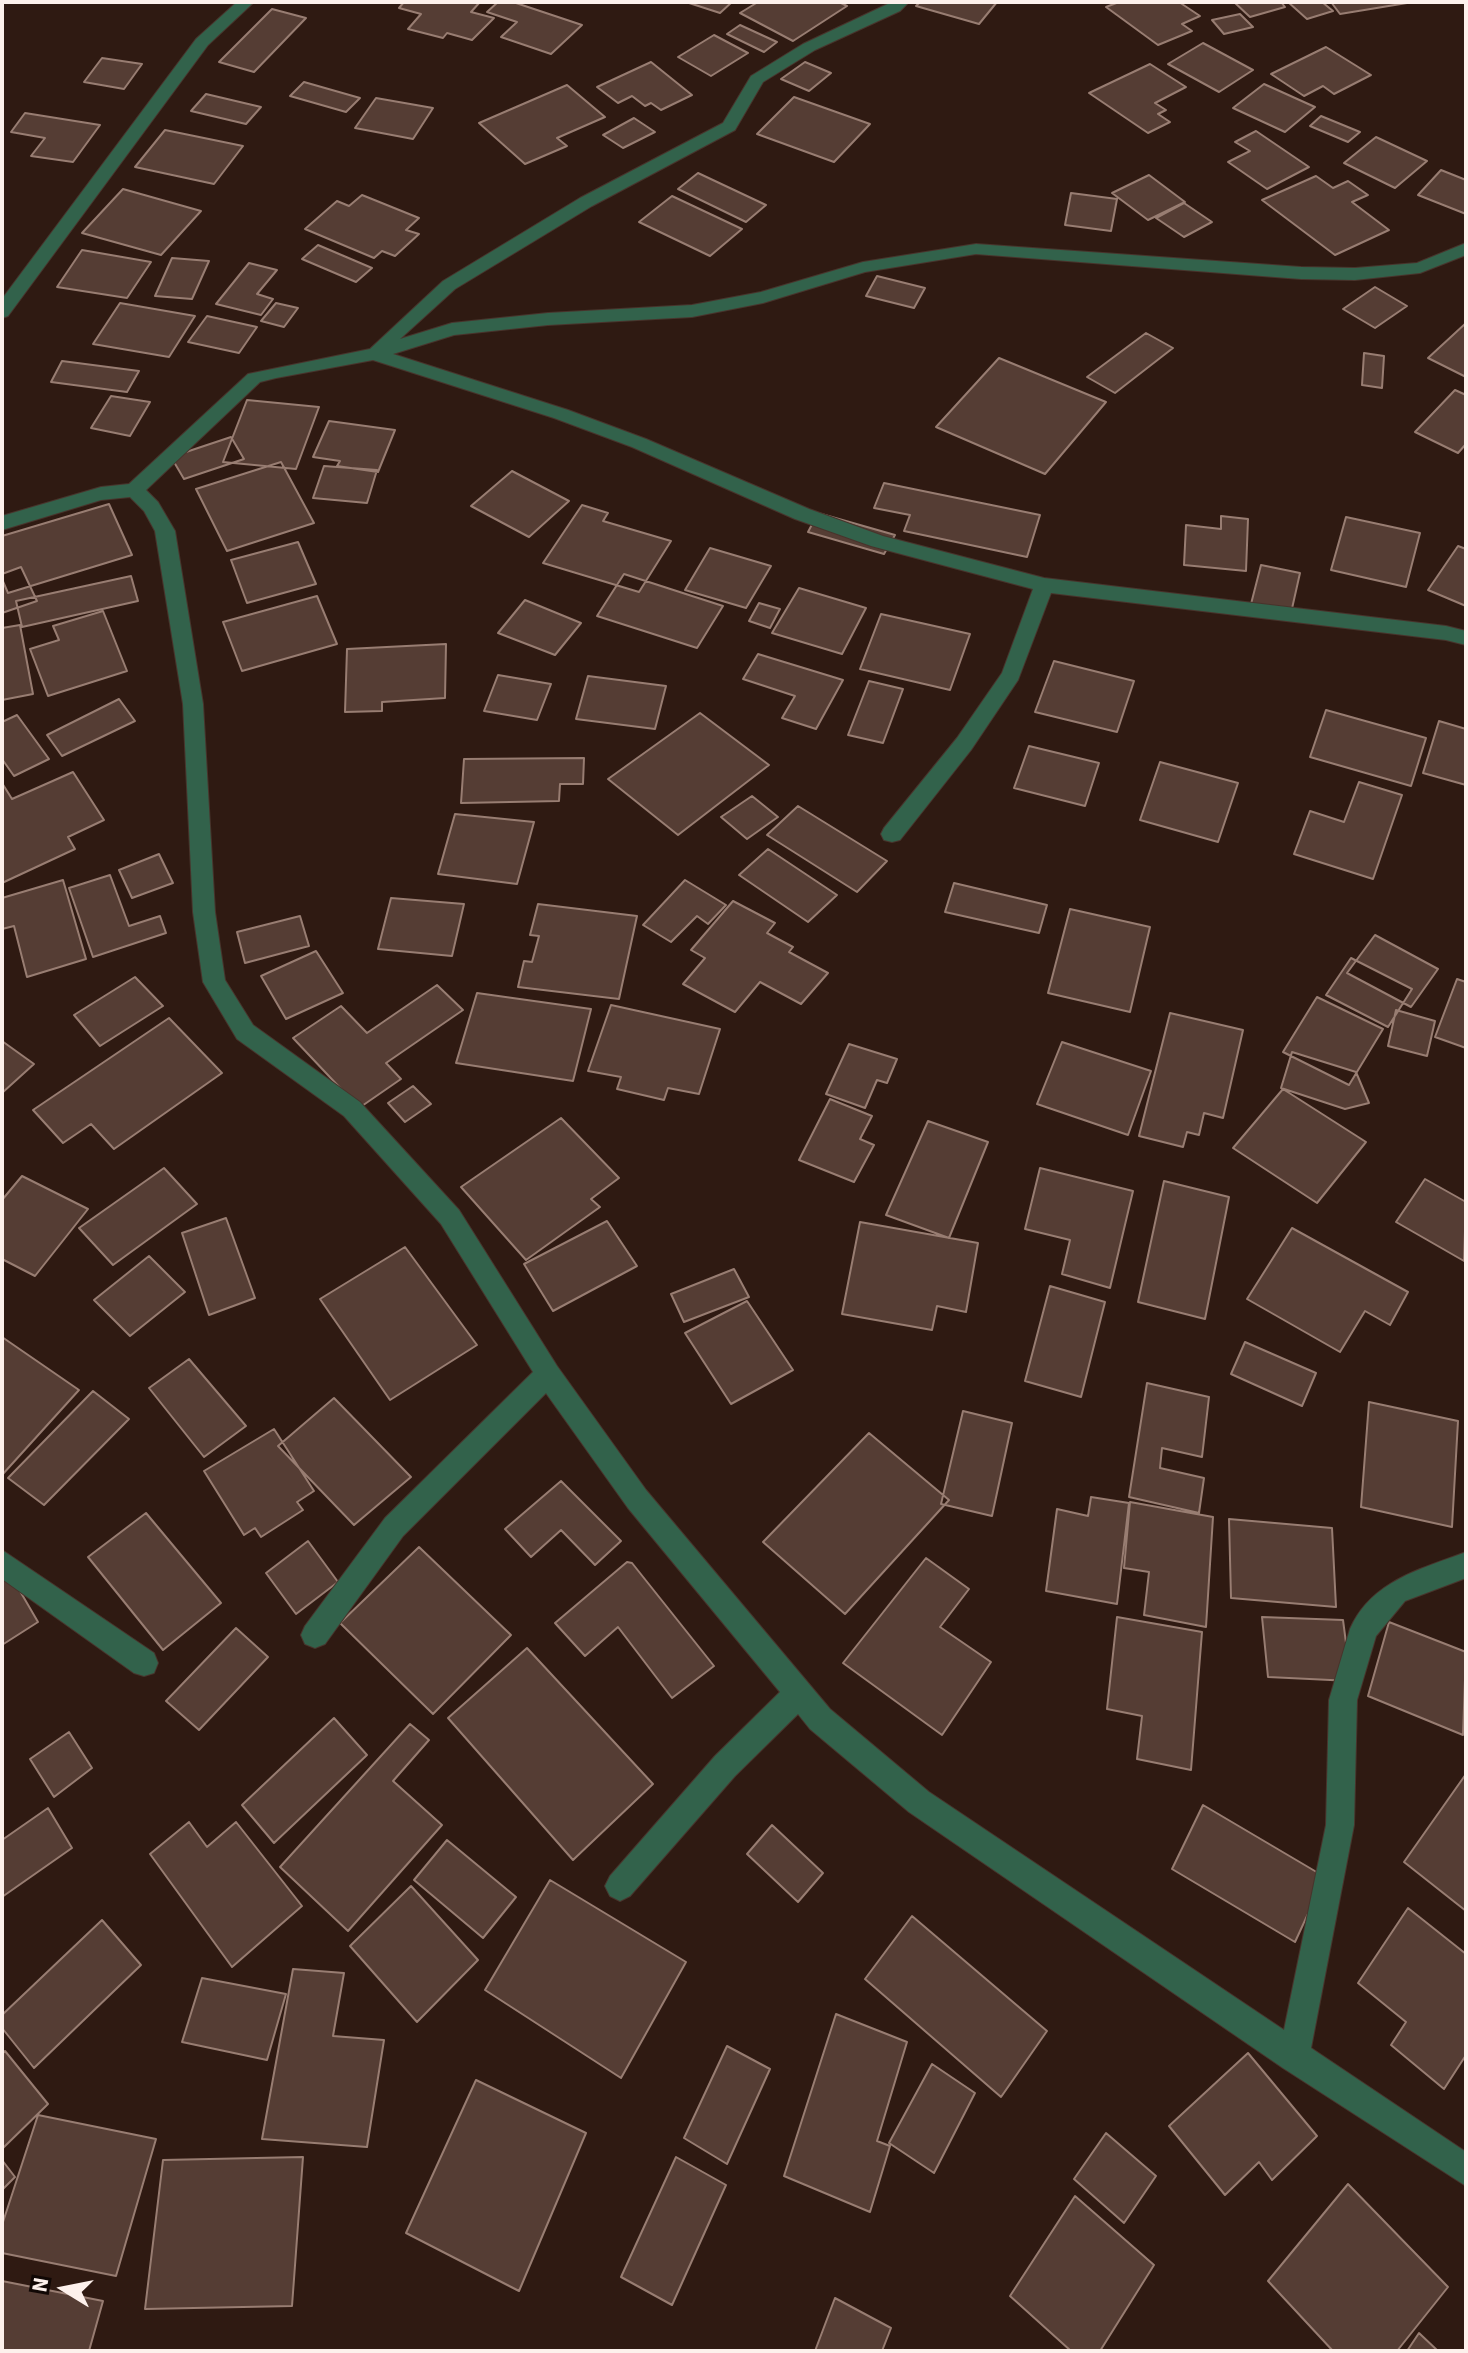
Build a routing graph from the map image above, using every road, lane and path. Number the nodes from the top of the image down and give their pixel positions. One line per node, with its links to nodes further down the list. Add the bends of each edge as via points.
1 (246, 2): 4 (street, via 202,42)
2 (901, 2): 5 (street, via 757,79 729,126 586,202 449,285)
3 (1466, 248): 5 (street, via 1420,268 1355,274 976,249 863,267 763,297 692,311 452,329)
4 (5, 304)
5 (374, 354): 6 (street, via 254,378); 8 (street, via 561,414 865,536)
6 (134, 490): 7 (street, via 101,494); 11 (street, via 165,531 186,657 214,982 245,1032 352,1109 450,1217)
7 (2, 523)
8 (1044, 585): 9 (street); 10 (street, via 1011,675)
9 (1466, 638)
10 (892, 834)
11 (548, 1374): 14 (street, via 394,1527); 16 (street, via 637,1499)
12 (2, 1563): 15 (street)
13 (1466, 1565): 18 (street, via 1396,1592 1364,1629 1343,1700 1340,1825)
14 (315, 1635)
15 (144, 1663)
16 (800, 1692): 17 (street, via 725,1766); 18 (street, via 820,1719 919,1802)
17 (620, 1886)
18 (1294, 2057): 19 (street)
19 (1466, 2170)

